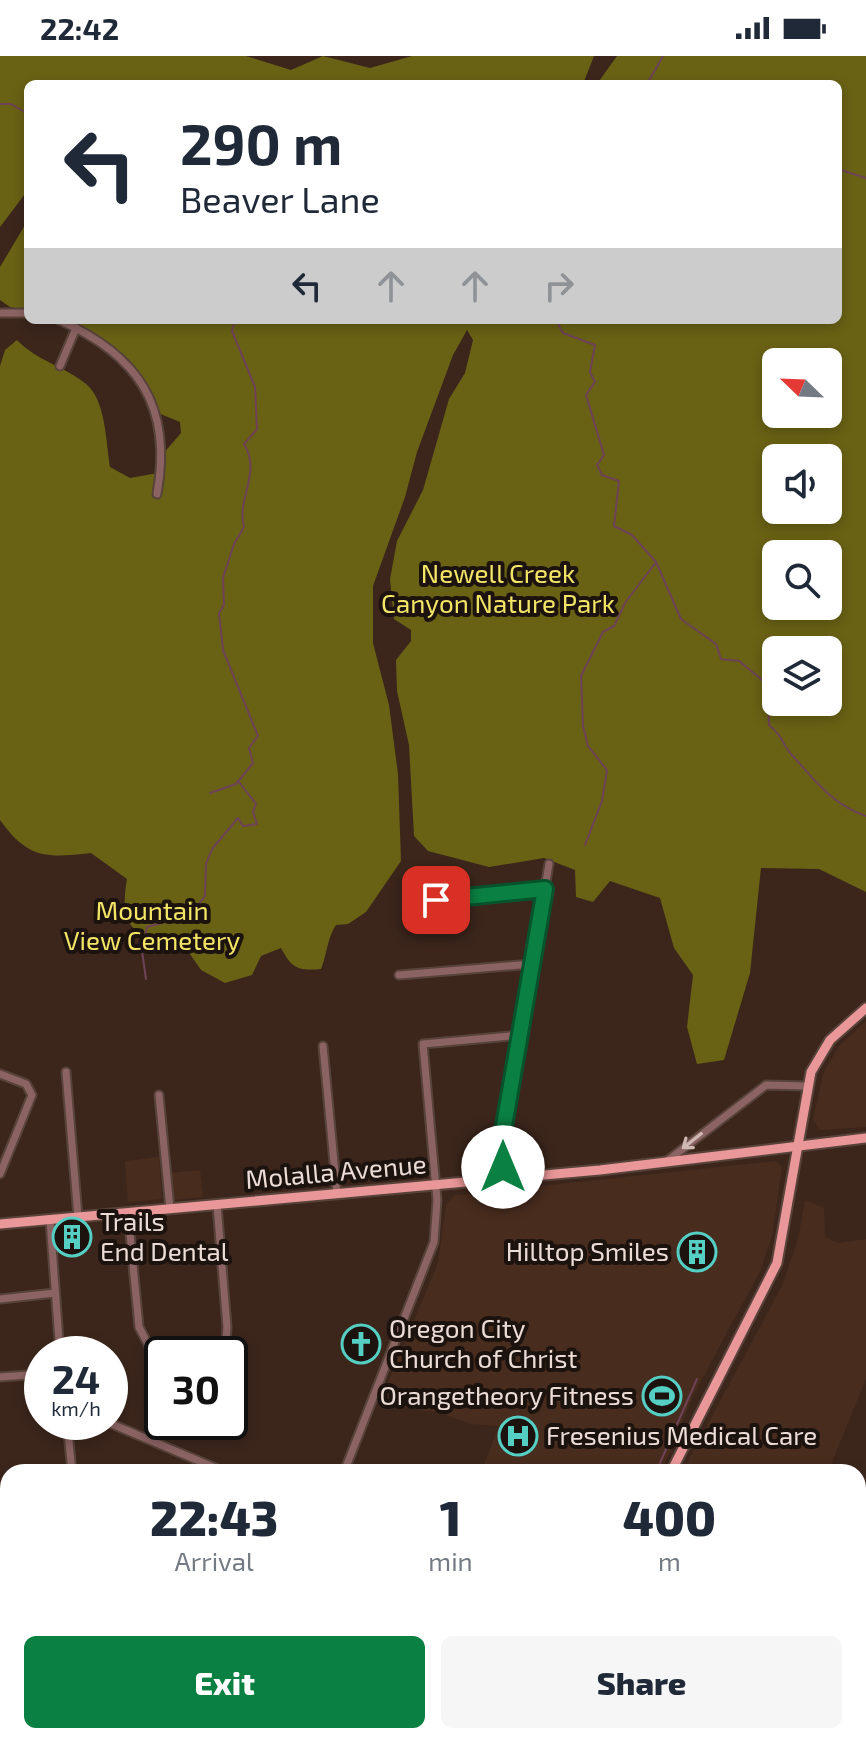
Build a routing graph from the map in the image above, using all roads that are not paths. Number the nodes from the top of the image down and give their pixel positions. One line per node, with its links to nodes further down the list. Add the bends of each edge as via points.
1 (0, 313): 2 (street)
2 (24, 313)
3 (68, 324): 4 (street)
4 (76, 328): 5 (street); 6 (street, via 117,353 145,387 162,442)
5 (60, 366)
6 (157, 494)
7 (549, 864): 8 (street)
8 (545, 889): 9 (street); 10 (street)
9 (409, 903)
10 (532, 964): 11 (street); 13 (street)
11 (399, 975)
12 (866, 1008): 17 (main road, via 825,1045)
13 (520, 1035): 21 (street); 26 (street, via 423,1044)
14 (323, 1046): 27 (street)
15 (66, 1072): 31 (street)
16 (0, 1074): 23 (street, via 26,1084 32,1095)
17 (806, 1086): 20 (main road); 22 (street, one-way to 22, via 769,1084)
18 (159, 1095): 29 (street)
19 (866, 1138): 20 (main road, Molalla Avenue)
20 (797, 1146): 22 (main road, Molalla Avenue); 46 (main road, via 784,1242 772,1276)
21 (499, 1155): 24 (street); 25 (street)
22 (665, 1162): 24 (main road, Molalla Avenue)
23 (0, 1174)
24 (509, 1178): 25 (main road, Molalla Avenue)
25 (489, 1180): 26 (main road, Molalla Avenue)
26 (436, 1185): 27 (main road, Molalla Avenue); 45 (street, via 437,1226 429,1261)
27 (337, 1194): 28 (main road, Molalla Avenue)
28 (217, 1205): 29 (main road, Molalla Avenue); 38 (street)
29 (170, 1209): 30 (main road, Molalla Avenue)
30 (128, 1213): 31 (main road, Molalla Avenue); 37 (street)
31 (78, 1217): 32 (main road, Molalla Avenue)
32 (50, 1220): 33 (main road, Molalla Avenue); 34 (street)
33 (0, 1224)
34 (55, 1293): 35 (street); 36 (street)
35 (0, 1299)
36 (59, 1336)
37 (144, 1336)
38 (226, 1336)
39 (24, 1375): 40 (street)
40 (0, 1377)
41 (128, 1431): 44 (street)
42 (69, 1440): 43 (street)
43 (71, 1464)
44 (206, 1464)
45 (347, 1464)
46 (675, 1464)

